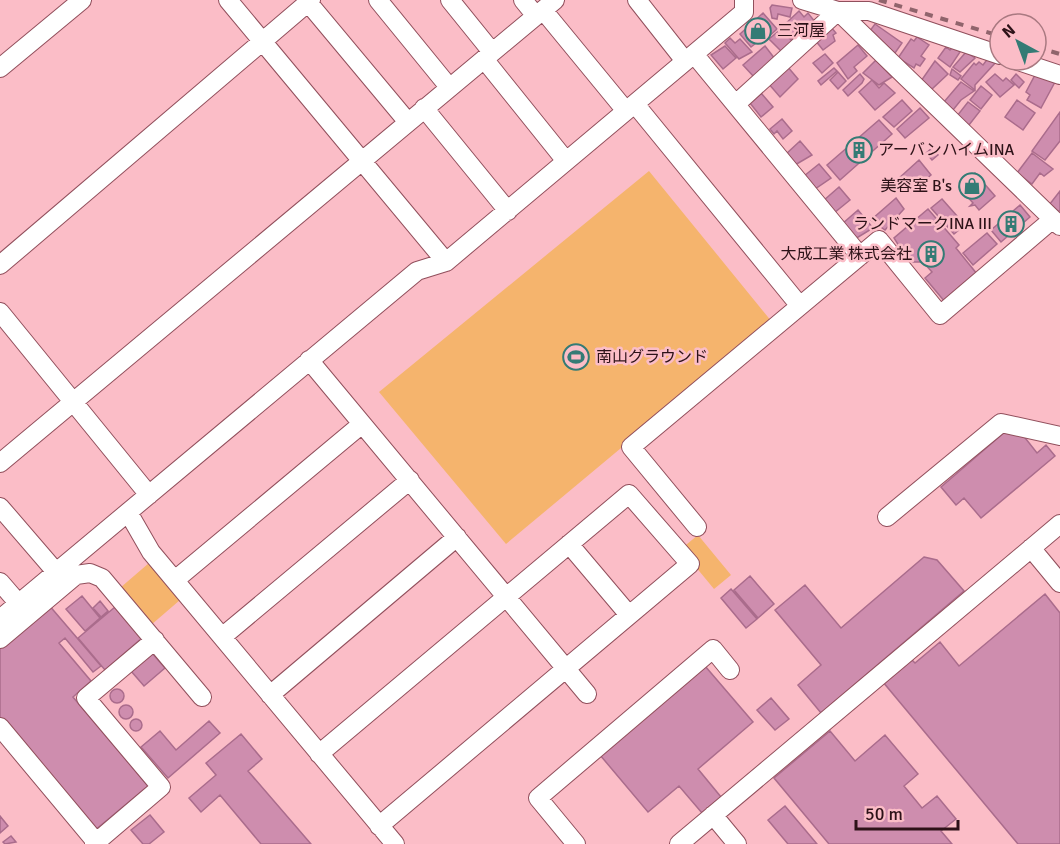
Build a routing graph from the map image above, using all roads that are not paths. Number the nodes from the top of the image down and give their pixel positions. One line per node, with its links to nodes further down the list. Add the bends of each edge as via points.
1 (82, 0): 16 (street)
2 (228, 0): 12 (street)
3 (378, 0): 17 (street)
4 (450, 0): 14 (street)
5 (523, 0): 10 (street)
6 (637, 0): 15 (street)
7 (744, 0): 15 (street, via 744,12)
8 (802, 0): 11 (street)
9 (308, 1): 12 (street); 21 (street)
10 (545, 8): 14 (street); 19 (street)
11 (838, 11): 13 (street, via 869,11); 18 (street); 25 (street)
12 (262, 41): 22 (street); 28 (street)
13 (988, 51)
14 (488, 55): 17 (street); 23 (street)
15 (690, 57): 18 (street); 19 (street)
16 (0, 68)
17 (449, 87): 20 (street)
18 (737, 103): 26 (street)
19 (631, 107): 23 (street); 29 (street)
20 (424, 108): 21 (street); 24 (street)
21 (407, 121): 22 (street)
22 (361, 160): 27 (street); 32 (street)
23 (566, 161): 24 (street)
24 (508, 211): 27 (street)
25 (1057, 222): 26 (street, via 940,315 879,240)
26 (860, 256): 29 (street)
27 (446, 262): 31 (street, via 417,270)
28 (0, 265)
29 (800, 306): 42 (street, via 631,447)
30 (0, 312): 32 (street)
31 (309, 360): 33 (street); 37 (street)
32 (73, 402): 35 (street); 37 (street)
33 (362, 424): 36 (street); 47 (street)
34 (1060, 436): 40 (street, via 1001,423)
35 (0, 463)
36 (410, 480): 43 (street); 54 (street)
37 (149, 495): 39 (street)
38 (0, 507): 46 (street)
39 (128, 512): 46 (street); 47 (street, via 151,552)
40 (887, 517)
41 (1060, 524): 45 (street)
42 (697, 527)
43 (457, 537): 50 (street); 60 (street)
44 (569, 544): 50 (street); 52 (street); 52 (street, via 629,494 690,564)
45 (1031, 548): 49 (street); 64 (street)
46 (56, 572): 51 (street)
47 (175, 580): 54 (street)
48 (0, 582): 51 (street)
49 (1060, 583)
50 (507, 597): 57 (street); 63 (street)
51 (18, 604): 53 (street)
52 (629, 615): 57 (street)
53 (0, 619)
54 (222, 637): 60 (street)
55 (0, 639): 56 (street, via 76,575 90,573 102,578)
56 (155, 640): 61 (street); 66 (street, via 86,698 161,787)
57 (566, 668): 59 (street); 65 (street)
58 (730, 670): 68 (street, via 712,650 538,798)
59 (587, 694)
60 (270, 695): 63 (street)
61 (202, 697)
62 (0, 727): 66 (street)
63 (319, 754): 65 (street)
64 (713, 815): 69 (street); 70 (street)
65 (379, 826): 67 (street)
66 (95, 843)
67 (395, 844)
68 (576, 844)
69 (679, 844)
70 (737, 844)

